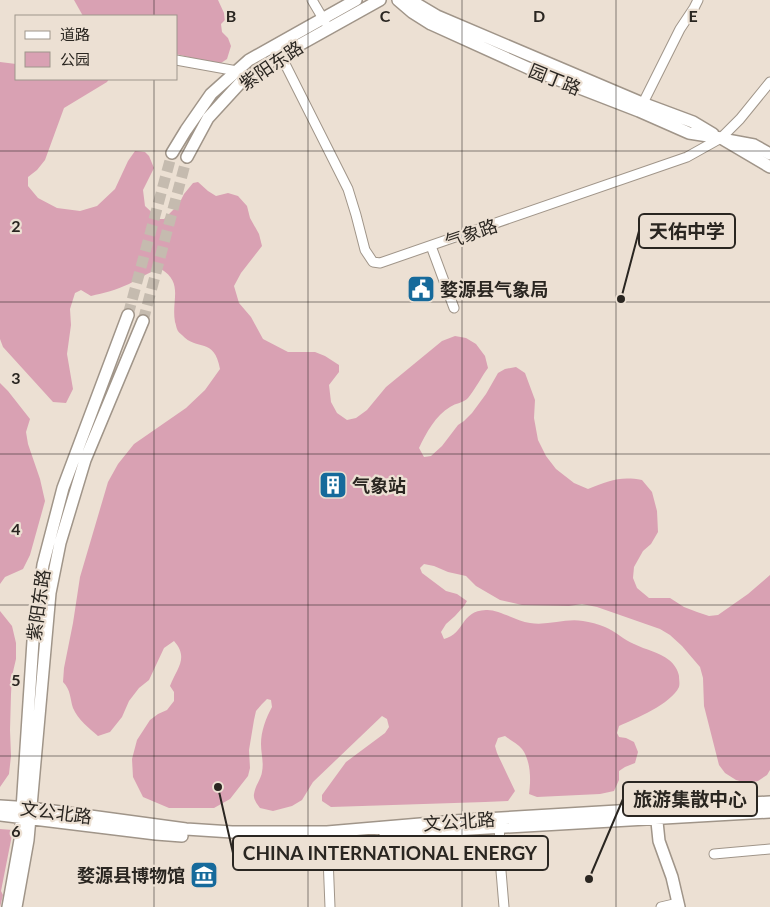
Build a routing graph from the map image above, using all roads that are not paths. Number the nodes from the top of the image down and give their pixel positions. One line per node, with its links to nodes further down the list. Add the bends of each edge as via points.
1 (312, 0): 7 (street)
2 (356, 0): 7 (main road, 紫阳东路)
3 (380, 0): 7 (main road, 紫阳东路)
4 (398, 0): 12 (main road, 园丁路, via 430,24 528,68)
5 (410, 0): 12 (main road, 园丁路, via 437,16)
6 (698, 0): 12 (street)
7 (326, 24): 8 (main road, 紫阳东路)
8 (278, 50): 10 (main road, 紫阳东路, via 249,60); 16 (main road, 紫阳东路, via 241,82 208,118); 18 (street, 气象路, via 348,189 365,250 373,262 380,264)
9 (178, 60): 10 (street)
10 (237, 71): 14 (main road, 紫阳东路, via 211,94)
11 (770, 82): 13 (street, 气象路)
12 (640, 107): 13 (main road, 园丁路, via 689,132)
13 (721, 138): 15 (main road, 园丁路, via 754,144); 17 (main road, 园丁路); 18 (street, 气象路, via 687,157)
14 (172, 153)
15 (770, 154)
16 (187, 157)
17 (770, 167)
18 (431, 246): 19 (street)
19 (454, 308)
20 (128, 315): 25 (main road, 紫阳东路, via 62,488 43,565 33,641)
21 (143, 321): 25 (main road, 紫阳东路, via 85,460 60,543 50,594)
22 (770, 802): 26 (main road, 文公北路)
23 (0, 806): 25 (main road, 文公北路)
24 (770, 812): 26 (main road, 文公北路)
25 (26, 813): 27 (main road, 文公北路); 29 (main road, 文公北路, via 156,834 237,840); 33 (main road, 紫阳东路); 34 (main road, 紫阳东路, via 28,840)
26 (656, 813): 28 (main road, 文公北路); 32 (main road, via 659,841 672,876)
27 (0, 815)
28 (499, 823): 29 (main road, 文公北路); 36 (street)
29 (327, 835): 35 (street)
30 (770, 850): 31 (street)
31 (714, 854)
32 (678, 905): 37 (street)
33 (8, 907)
34 (16, 907)
35 (330, 907)
36 (504, 907)
37 (661, 907)

